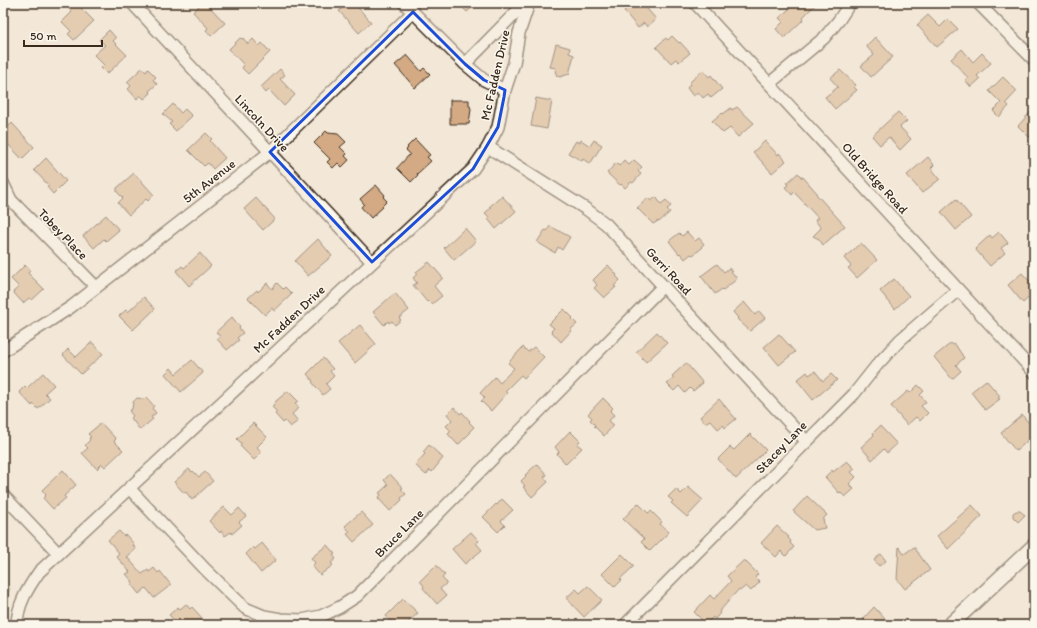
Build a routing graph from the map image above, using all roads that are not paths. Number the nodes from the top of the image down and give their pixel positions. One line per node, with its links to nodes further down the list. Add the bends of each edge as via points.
1 (132, 3): 14 (street, Lincoln Drive)
2 (404, 3): 8 (street)
3 (525, 3): 10 (street)
4 (529, 3): 12 (street, Mc Fadden Drive)
5 (695, 3): 11 (street, Old Bridge Road)
6 (850, 3): 11 (street, via 824,38)
7 (978, 3): 9 (street)
8 (413, 12): 10 (street); 14 (street, 5th Avenue)
9 (1034, 60)
10 (465, 64): 12 (street, via 484,80)
11 (770, 83): 19 (street, Old Bridge Road)
12 (505, 90): 13 (street, Mc Fadden Drive, via 498,127)
13 (488, 147): 16 (street, Mc Fadden Drive, via 473,169); 17 (street, Gerri Road, via 606,224)
14 (270, 152): 16 (street, Lincoln Drive); 18 (street, 5th Avenue)
15 (3, 183): 18 (street, Tobey Place, via 11,200)
16 (372, 262): 23 (street, Mc Fadden Drive)
17 (663, 286): 22 (street, Gerri Road); 23 (street, Bruce Lane, via 357,596 321,616 302,620 281,619 264,616 245,608)
18 (96, 287): 20 (street, 5th Avenue, via 71,308)
19 (958, 290): 21 (street, Old Bridge Road); 22 (street, Stacey Lane, via 900,340 876,365 854,394)
20 (3, 351)
21 (1034, 372)
22 (806, 441): 28 (street, Stacey Lane)
23 (129, 488): 26 (street, Mc Fadden Drive)
24 (3, 496): 26 (street)
25 (1034, 546): 29 (main road)
26 (58, 553): 27 (street, Mc Fadden Drive, via 39,572 25,592)
27 (17, 625)
28 (625, 625)
29 (950, 625)

